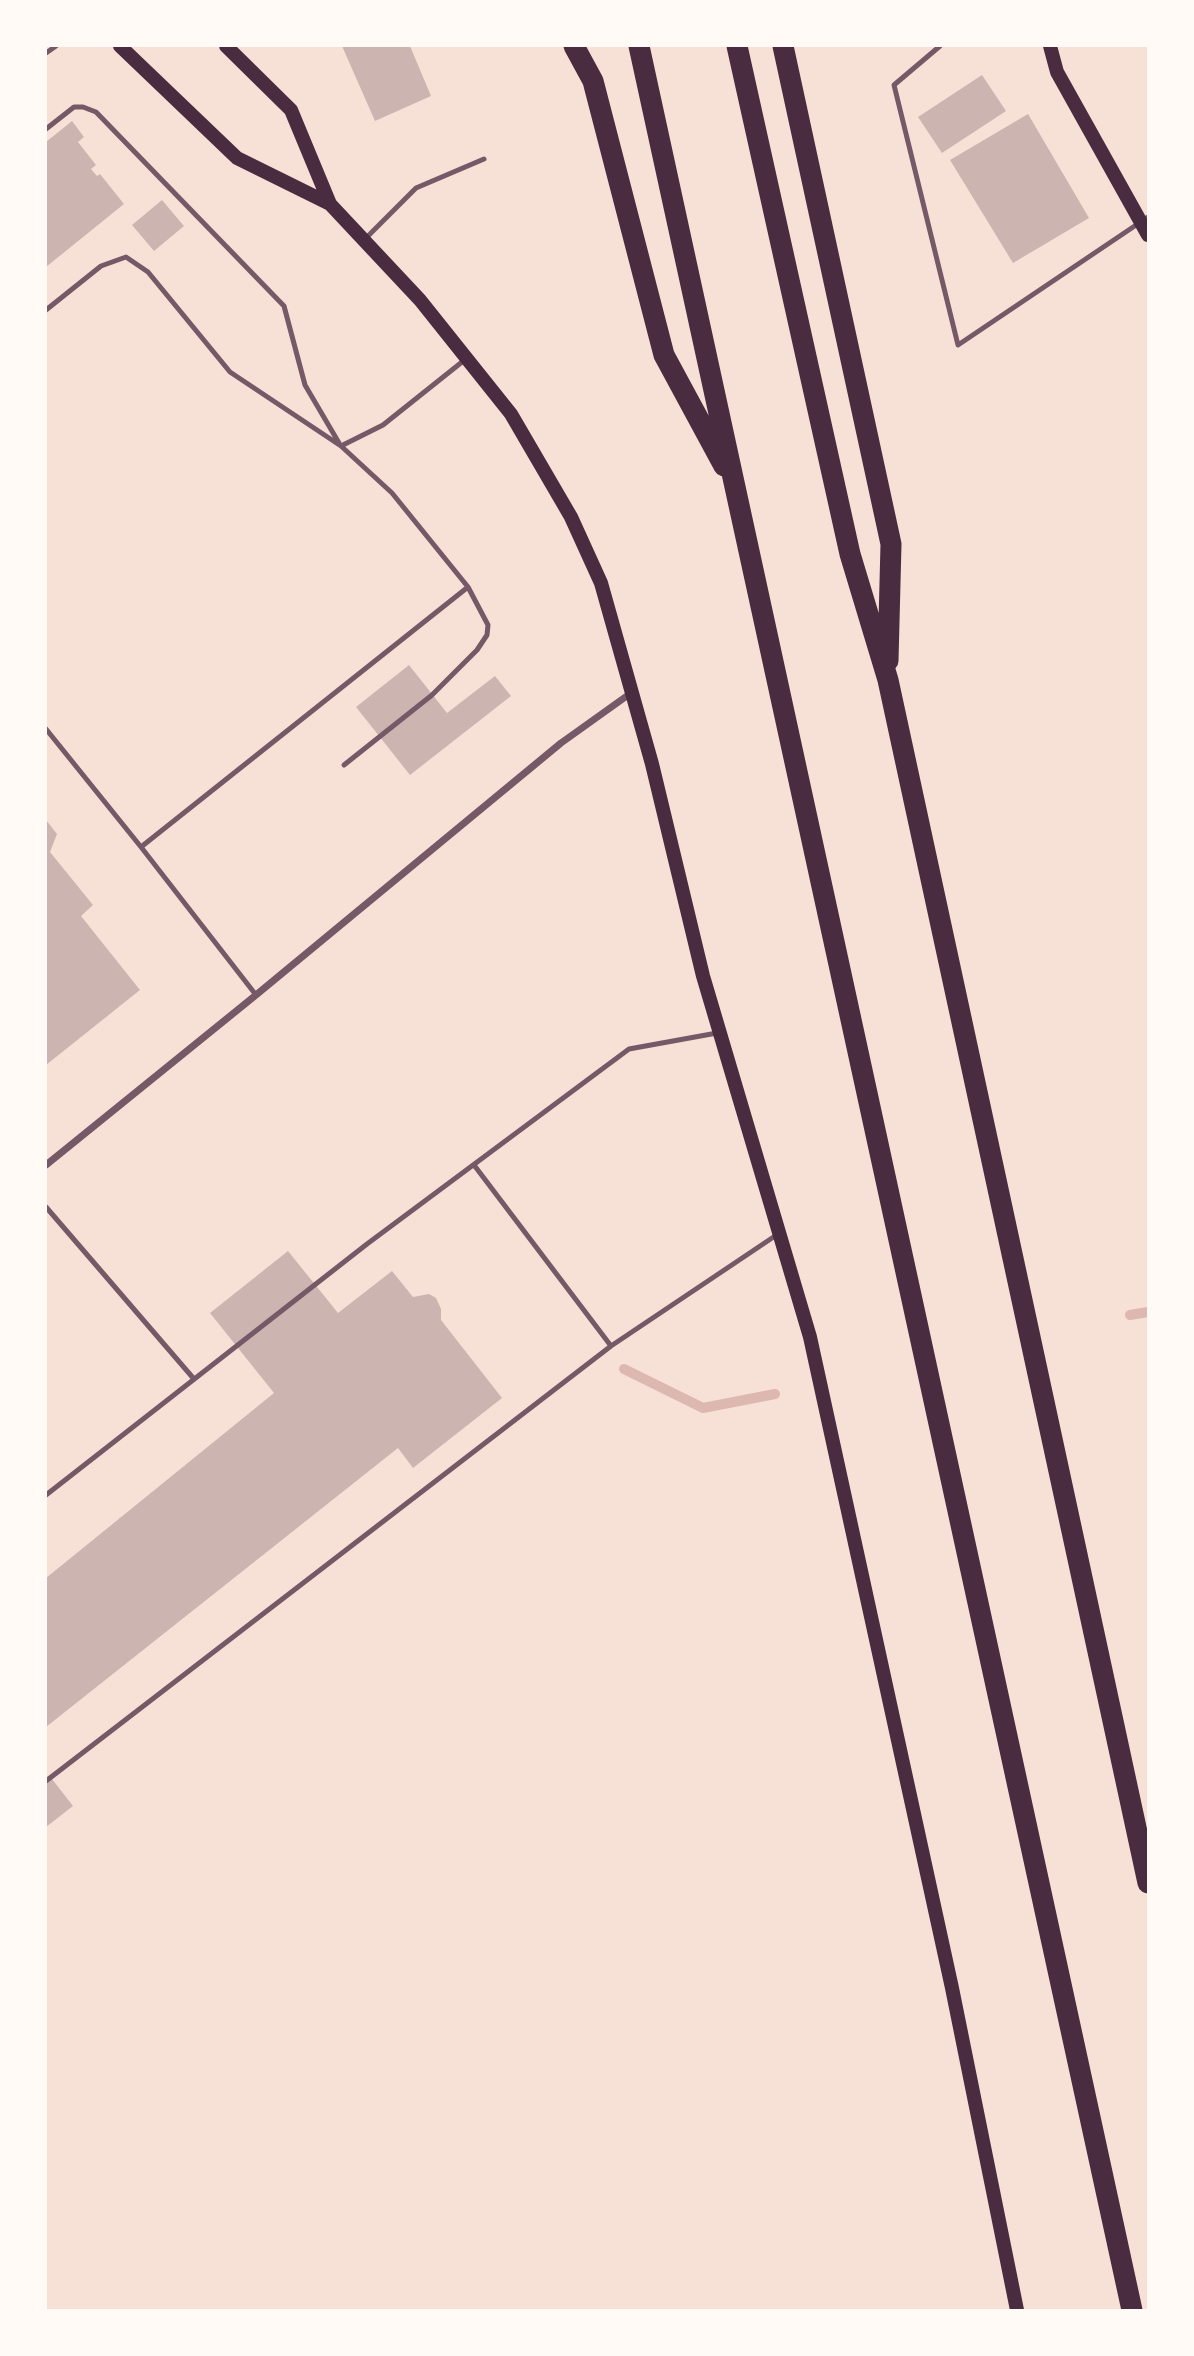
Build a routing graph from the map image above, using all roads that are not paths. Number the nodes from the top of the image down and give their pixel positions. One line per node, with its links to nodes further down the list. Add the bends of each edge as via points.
1 (56, 46): 10 (lane)
2 (120, 46): 13 (main road, via 237,158)
3 (226, 46): 13 (main road, via 291,110)
4 (574, 46): 20 (highway, via 593,80 664,355)
5 (639, 46): 20 (highway)
6 (737, 46): 22 (highway, via 850,554)
7 (783, 46): 22 (highway, via 891,544)
8 (940, 46): 14 (lane, via 894,85 958,345)
9 (1049, 46): 14 (main road, via 1057,72)
10 (46, 52)
11 (46, 129): 19 (lane, via 74,107 96,112 284,306 305,385)
12 (484, 159): 16 (lane, via 416,188)
13 (330, 204): 16 (main road)
14 (1144, 218): 15 (main road)
15 (1149, 235)
16 (365, 239): 18 (main road)
17 (46, 310): 19 (lane, via 100,266 126,257 148,272 230,372)
18 (468, 358): 19 (lane, via 383,425); 23 (main road, via 511,414 571,517 601,583)
19 (341, 446): 21 (lane, via 392,493)
20 (736, 488): 39 (highway)
21 (468, 587): 25 (lane, via 488,625 477,650 432,695); 26 (lane)
22 (888, 680): 37 (highway)
23 (632, 693): 27 (street, via 561,743); 28 (main road)
24 (46, 729): 26 (lane)
25 (344, 765)
26 (141, 847): 27 (lane)
27 (256, 995): 29 (street)
28 (720, 1032): 30 (lane, via 629,1049); 32 (main road)
29 (46, 1165)
30 (474, 1165): 33 (lane); 34 (lane)
31 (46, 1207): 34 (lane)
32 (779, 1234): 33 (lane); 38 (main road, via 813,1350)
33 (611, 1346): 36 (lane)
34 (194, 1379): 35 (lane)
35 (46, 1496)
36 (46, 1781)
37 (1149, 1883)
38 (1017, 2311)
39 (1132, 2311)

